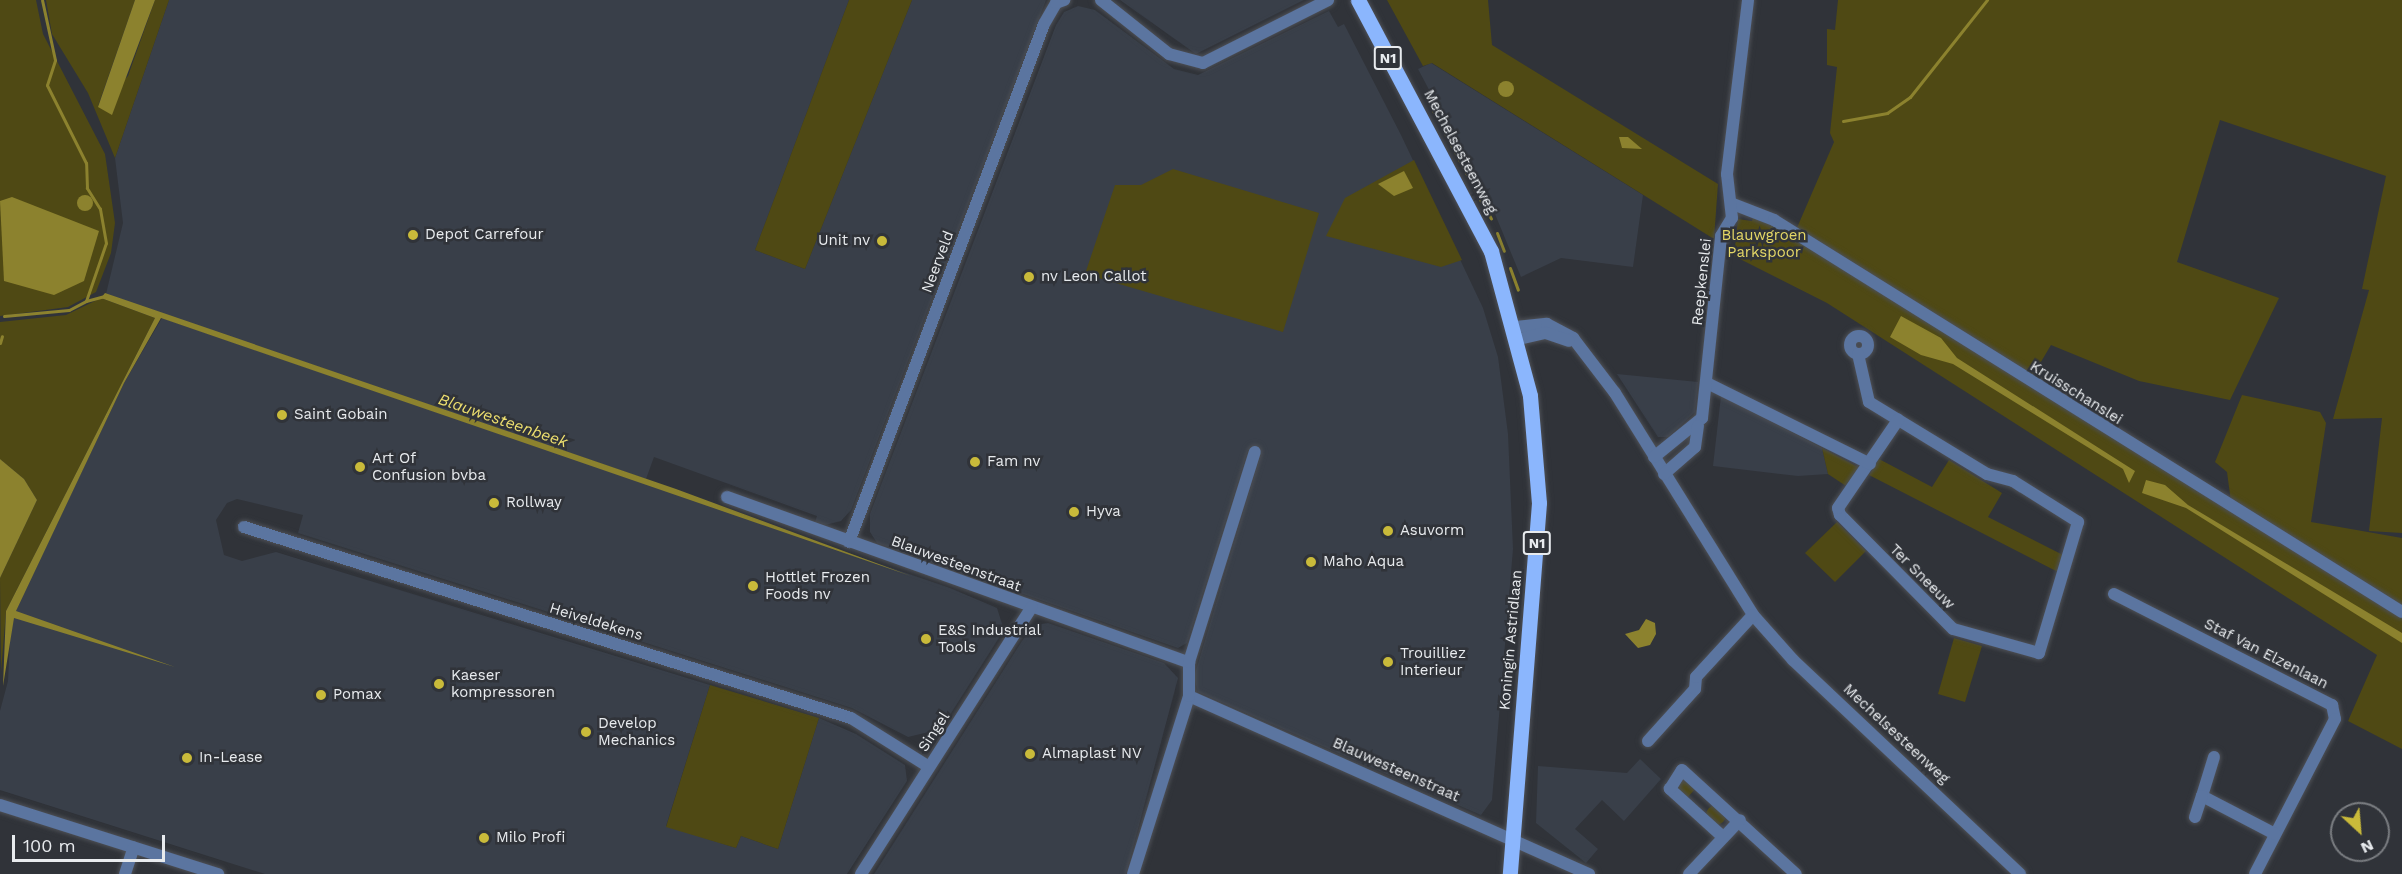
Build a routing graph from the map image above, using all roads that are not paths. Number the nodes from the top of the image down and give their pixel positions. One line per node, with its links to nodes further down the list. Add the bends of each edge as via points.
1 (1064, 0): 18 (street, Neerveld, via 1056,3 1044,24)
2 (1101, 0): 3 (street, via 1169,54 1203,63)
3 (1328, 0)
4 (1358, 0): 7 (main road, Mechelsesteenweg / N1, via 1481,229)
5 (1748, 0): 6 (street, via 1727,174)
6 (1733, 204): 9 (street, Reepkenslei, via 1721,236); 21 (street, Kruisschanslei, via 1774,220)
7 (1517, 333): 13 (street, Mechelsesteenweg, via 1547,324 1580,346); 34 (main road, Koningin Astridlaan / N1, via 1530,396 1539,503)
8 (1858, 354): 10 (street, via 1866,399)
9 (1707, 383): 11 (street, Reepkenslei); 14 (street)
10 (1898, 420): 14 (street, Ter Sneeuw); 14 (street, Ter Sneeuw, via 2078,522 2039,653 1951,628 1839,513)
11 (1698, 426): 13 (street); 15 (street, Reepkenslei, via 1695,447)
12 (1255, 452): 23 (street)
13 (1654, 457): 15 (street, Mechelsesteenweg)
14 (1870, 464)
15 (1664, 474): 22 (street, Mechelsesteenweg)
16 (727, 496): 18 (street, Blauwesteenstraat)
17 (244, 527): 27 (street, Heiveldekens, via 851,718)
18 (849, 542): 20 (street, Blauwesteenstraat)
19 (2114, 594): 32 (street, Staf Van Elzenlaan, via 2332,705 2335,719)
20 (1032, 607): 23 (street, Blauwesteenstraat); 27 (street, Singel)
21 (2402, 612)
22 (1753, 615): 25 (street, via 1696,677 1695,689); 44 (street, Mechelsesteenweg, via 1809,676)
23 (1189, 662): 24 (street)
24 (1189, 696): 34 (street, Blauwesteenstraat); 39 (street)
25 (1648, 741)
26 (2214, 757): 28 (street)
27 (929, 767): 38 (street, Singel)
28 (2202, 796): 30 (street); 32 (street)
29 (0, 805): 35 (street)
30 (2195, 817)
31 (1740, 820): 33 (street); 33 (street, via 1682,770 1670,789); 43 (street)
32 (2275, 834): 45 (street, Staf Van Elzenlaan)
33 (1723, 837): 42 (street)
34 (1514, 838): 40 (main road, Koningin Astridlaan / N1); 41 (street, Blauwesteenstraat)
35 (134, 847): 36 (street); 37 (street)
36 (125, 874)
37 (218, 874)
38 (861, 874)
39 (1133, 874)
40 (1510, 874)
41 (1589, 874)
42 (1689, 874)
43 (1796, 874)
44 (2020, 874)
45 (2255, 874)

